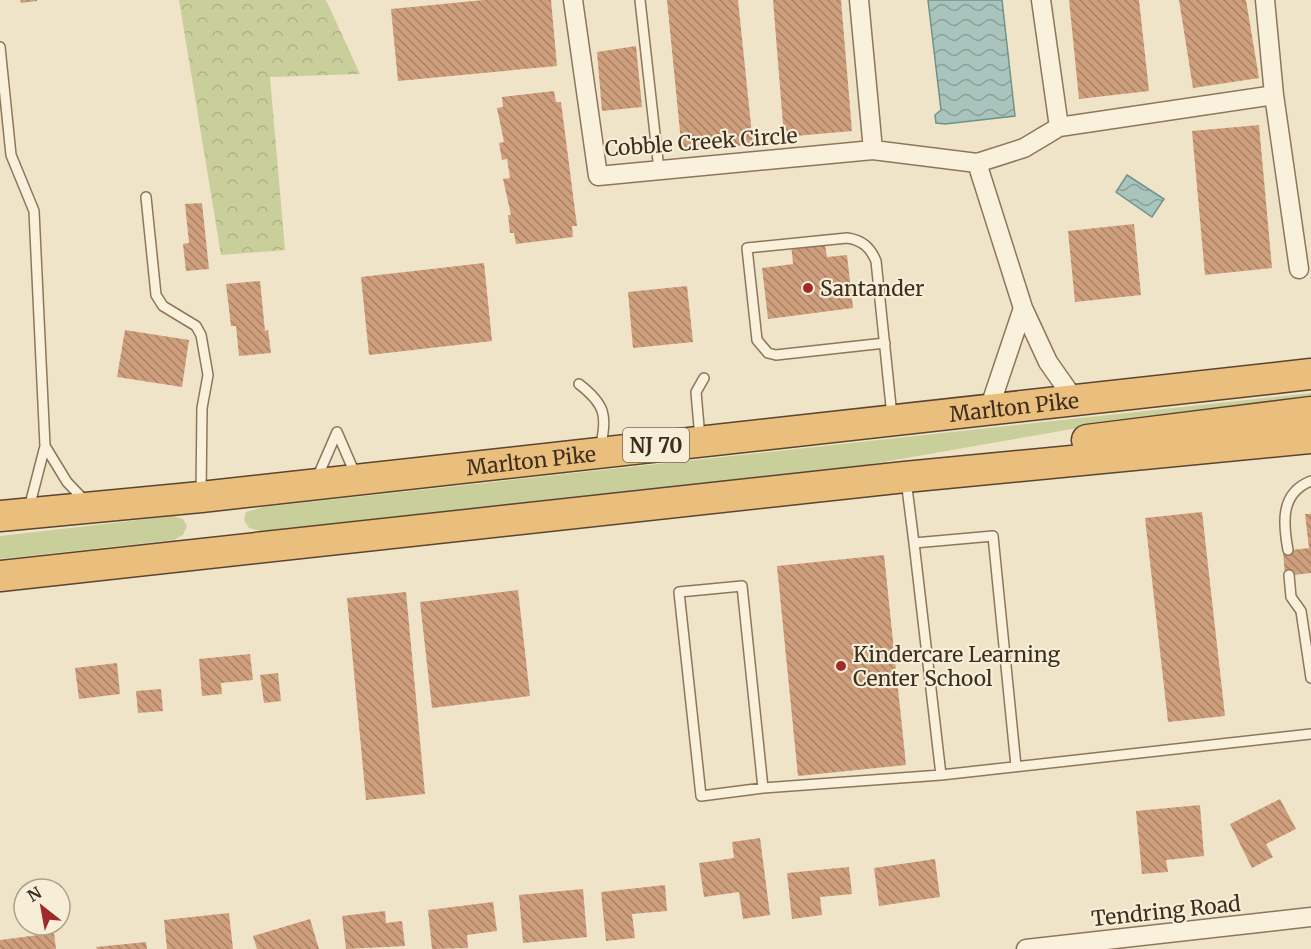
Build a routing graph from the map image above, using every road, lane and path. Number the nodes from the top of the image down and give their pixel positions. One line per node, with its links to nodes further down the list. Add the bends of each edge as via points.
1 (573, 0): 11 (street, Cobble Creek Circle, via 598,176)
2 (640, 0): 11 (lane)
3 (859, 0): 9 (street)
4 (1041, 0): 8 (street)
5 (1266, 0): 7 (street)
6 (0, 47): 25 (lane, via 11,155 34,211)
7 (1274, 95): 8 (street, Cobble Creek Circle); 13 (street)
8 (1059, 127): 10 (street, Cobble Creek Circle, via 1024,148)
9 (873, 150): 10 (street, Cobble Creek Circle); 11 (street, Cobble Creek Circle)
10 (977, 163): 14 (street)
11 (659, 170)
12 (146, 197): 31 (lane, via 156,295 163,306 196,326 201,335 208,375 202,408)
13 (1299, 269)
14 (1023, 308): 19 (street, via 1048,362); 20 (street)
15 (885, 343): 15 (lane, via 776,355 768,352 757,340 747,248 856,239 872,252 876,261); 22 (lane)
16 (1311, 374): 19 (highway, Marlton Pike / NJ 70)
17 (704, 378): 24 (lane, via 696,392)
18 (579, 384): 26 (lane, via 594,395 604,413)
19 (1074, 399): 20 (highway, Marlton Pike / NJ 70)
20 (988, 409): 22 (highway, Marlton Pike / NJ 70)
21 (1311, 412): 27 (highway, via 1004,450)
22 (893, 419): 24 (highway, Marlton Pike / NJ 70)
23 (1311, 438): 27 (highway)
24 (700, 440): 26 (highway, Marlton Pike / NJ 70)
25 (45, 446): 32 (lane, via 67,482); 33 (lane)
26 (599, 451): 28 (highway, Marlton Pike / NJ 70)
27 (905, 477): 34 (lane); 37 (highway)
28 (357, 478): 30 (highway, Marlton Pike / NJ 70); 30 (lane, via 337,432)
29 (1311, 481): 35 (lane, via 1287,502 1283,515)
30 (316, 482): 31 (highway, Marlton Pike / NJ 70)
31 (201, 497): 32 (highway, Marlton Pike / NJ 70)
32 (90, 507): 33 (highway, Marlton Pike / NJ 70)
33 (14, 514)
34 (914, 543): 40 (lane, via 993,536); 41 (lane)
35 (1288, 550)
36 (1289, 575): 38 (lane, via 1291,597 1301,610)
37 (0, 576)
38 (1311, 678)
39 (1311, 734): 40 (lane)
40 (1016, 766): 41 (lane)
41 (941, 775): 42 (lane)
42 (763, 788): 42 (lane, via 701,796 679,592 742,586)
43 (1311, 917): 44 (street, Tendring Road)
44 (1026, 949)

